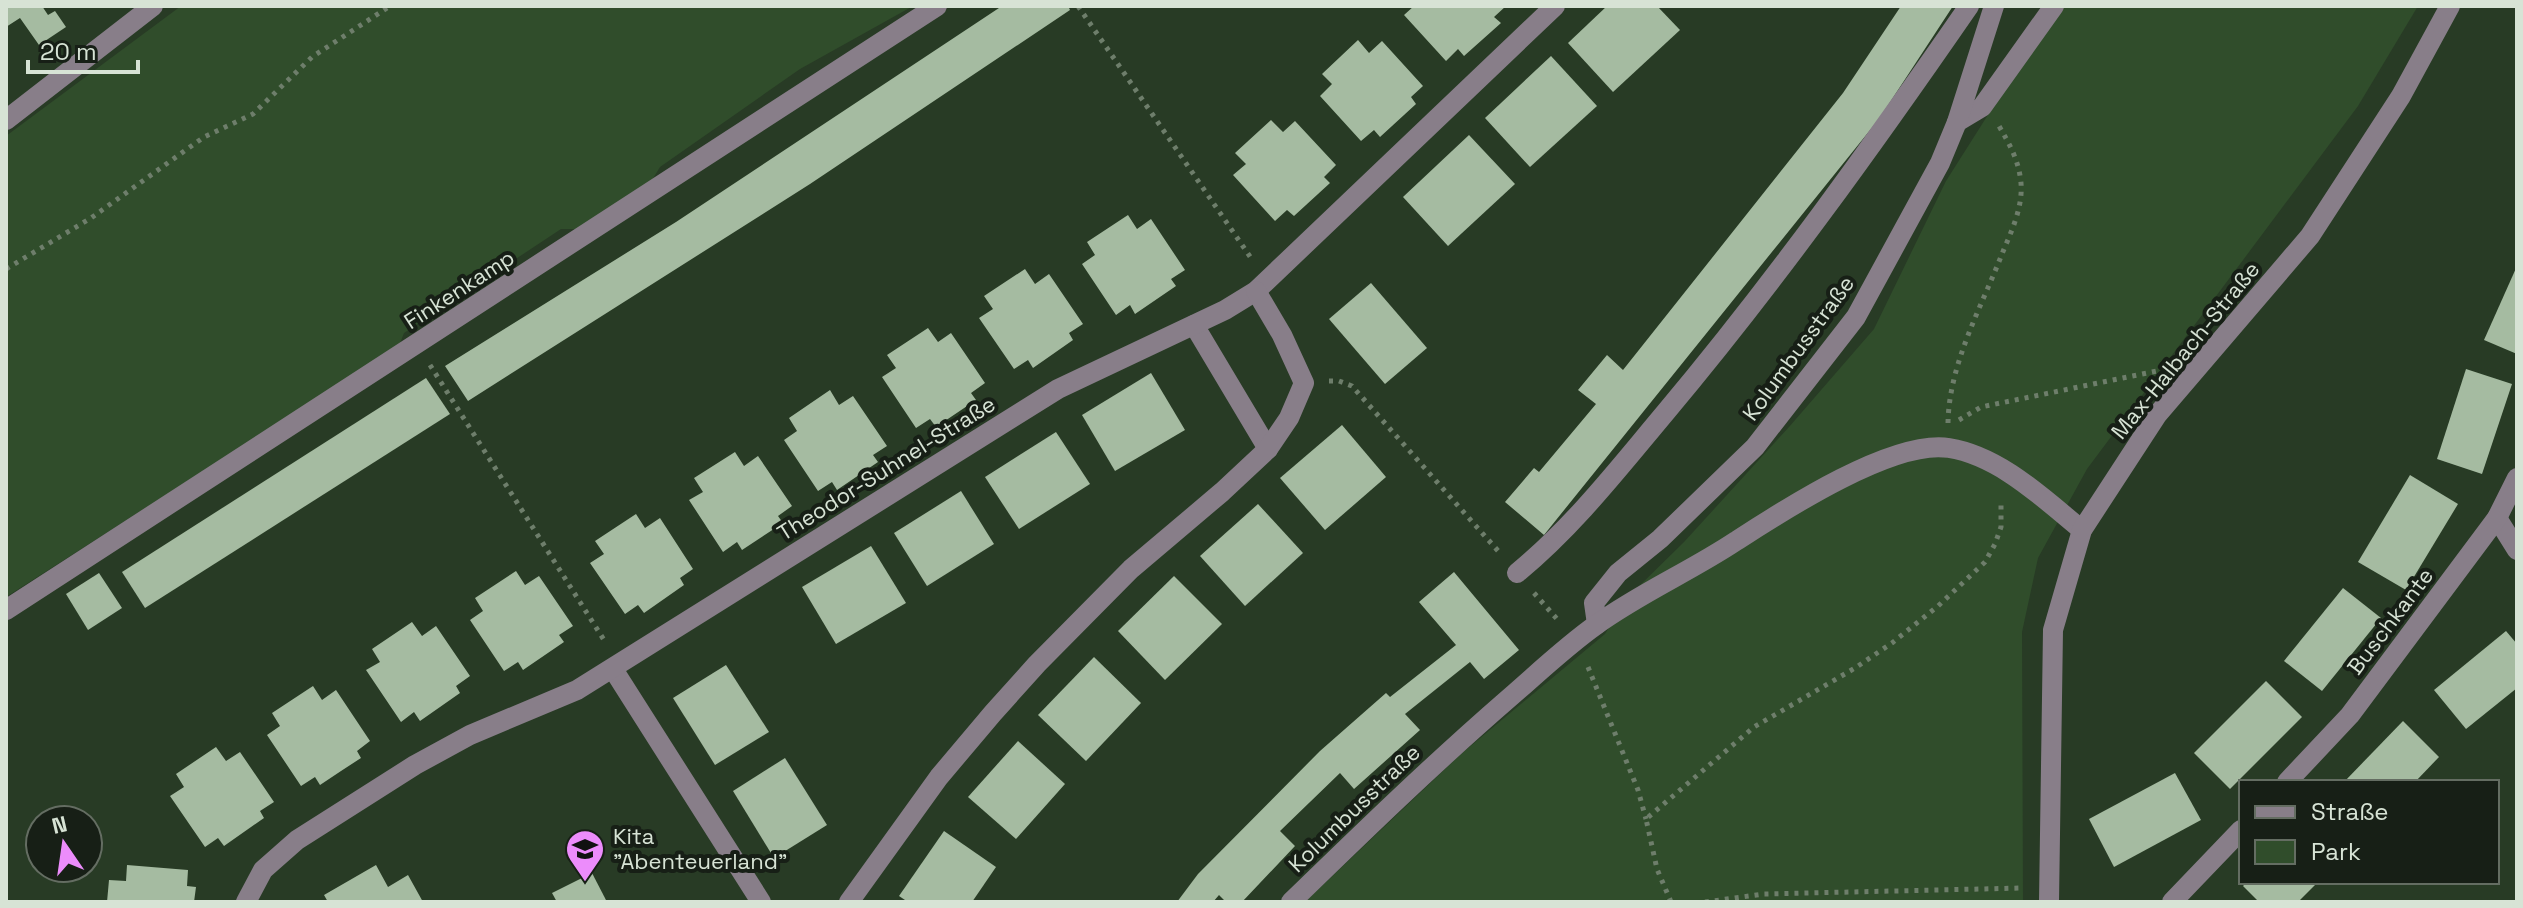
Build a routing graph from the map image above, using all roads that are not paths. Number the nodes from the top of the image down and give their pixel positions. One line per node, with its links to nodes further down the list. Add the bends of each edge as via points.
1 (153, 6): 8 (street)
2 (937, 6): 19 (street, Finkenkamp)
3 (1555, 6): 11 (street, Theodor-Suhnel-Straße)
4 (1969, 6): 18 (street, via 1803,238 1695,377 1570,526)
5 (1994, 6): 10 (street, Kolumbusstraße)
6 (2054, 6): 10 (street, via 1982,107)
7 (2450, 6): 16 (street, Max-Halbach-Straße, via 2401,96 2310,236 2157,415)
8 (130, 13): 9 (street)
9 (6, 120)
10 (1957, 122): 20 (street, Kolumbusstraße, via 1856,317 1755,447 1618,573 1594,603)
11 (1262, 286): 12 (street, Theodor-Suhnel-Straße); 13 (street, via 1304,383)
12 (1194, 325): 13 (street); 21 (street, Theodor-Suhnel-Straße, via 1058,389)
13 (1268, 449): 27 (street, via 1131,569 1037,664 939,777)
14 (2517, 478): 15 (street, Buschkante)
15 (2497, 518): 17 (street); 22 (street, Buschkante, via 2350,715)
16 (2082, 530): 20 (street, Kolumbusstraße, via 2034,491 1973,454 1917,448 1799,501); 24 (street, Max-Halbach-Straße, via 2053,630)
17 (2517, 550)
18 (1517, 573)
19 (6, 610)
20 (1597, 624): 28 (street, Kolumbusstraße, via 1579,648 1437,761)
21 (616, 667): 25 (street, Theodor-Suhnel-Straße, via 577,690 470,735 338,813 263,870); 26 (street)
22 (2289, 780)
23 (2239, 832): 29 (street)
24 (2049, 894)
25 (246, 902)
26 (761, 902)
27 (849, 902)
28 (1291, 902)
29 (2172, 902)

